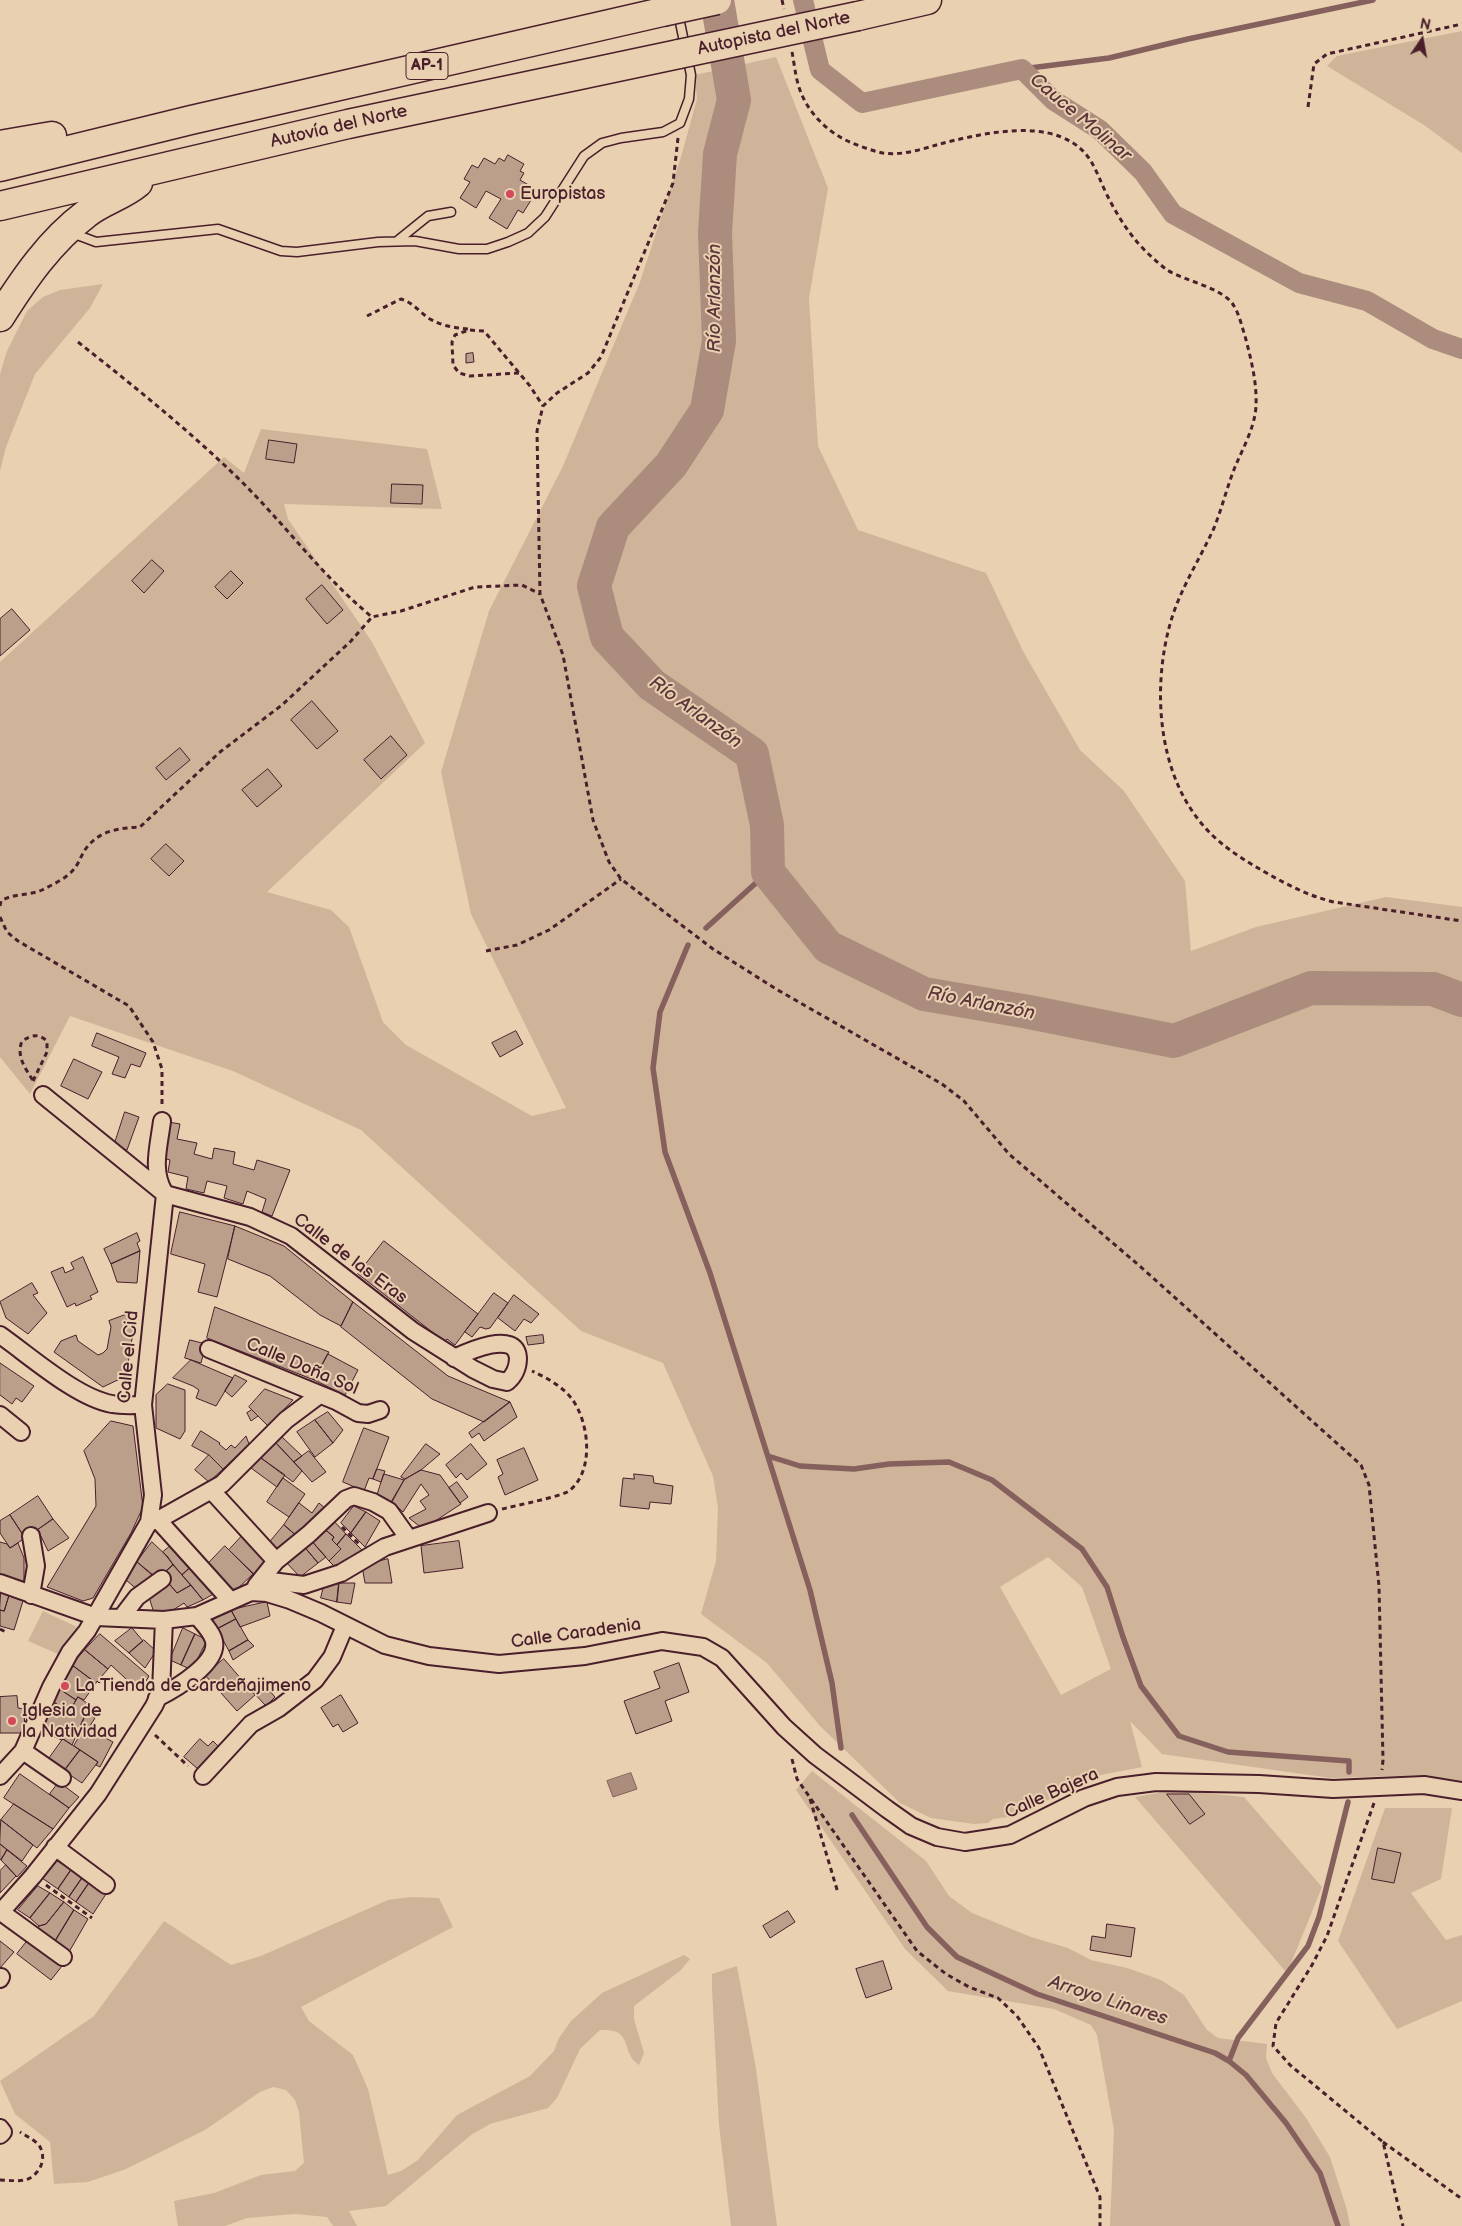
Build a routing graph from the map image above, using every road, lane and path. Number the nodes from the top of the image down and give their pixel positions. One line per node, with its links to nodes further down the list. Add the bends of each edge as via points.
1 (718, 0): 4 (highway, AP-1, bridge)
2 (782, 0): 5 (path)
3 (927, 0): 8 (highway, Autopista del Norte / AP-1, bridge)
4 (669, 6): 10 (highway, AP-1); 11 (lane, via 691,75 690,99)
5 (785, 17)
6 (1462, 24): 9 (path, via 1327,54 1314,64)
7 (791, 43): 30 (path, via 797,83 803,97 816,117 838,138 885,154 1010,132 1042,131 1072,142 1094,164 1117,213 1148,254 1167,270 1224,295 1234,305 1255,375 1256,408 1214,527 1182,590 1169,627 1163,658 1162,724 1178,785 1198,819 1226,847 1286,884 1334,902)
8 (679, 54): 14 (highway, Autovía del Norte / AP-1, via 348,124)
9 (1308, 107)
10 (191, 120): 12 (highway, via 152,117); 13 (highway, AP-1)
11 (680, 123): 18 (lane, via 663,132 602,143 584,156 545,217 528,233 508,242 487,249 468,249); 24 (path, via 672,184 601,357 588,373)
12 (0, 145)
13 (0, 167)
14 (152, 170): 15 (highway, Autovía del Norte / AP-1); 17 (highway, via 130,190 109,198)
15 (0, 206)
16 (451, 212): 18 (lane, via 428,216)
17 (66, 231): 18 (lane, via 96,242 218,229 281,251 297,252); 20 (highway, via 38,261)
18 (397, 241)
19 (367, 316): 21 (path, via 401,299 412,302 429,319 445,326)
20 (0, 317)
21 (469, 330): 23 (path, via 484,332); 23 (path, via 455,335 452,342 453,365 459,373 470,376)
22 (78, 342): 26 (path, via 154,402 243,483 351,600)
23 (519, 373): 24 (path)
24 (543, 406): 25 (path, via 537,431)
25 (540, 594): 26 (path, via 522,585 475,587); 27 (path, via 563,655 593,820 609,862)
26 (372, 617): 28 (path, via 282,705 220,752 140,827 116,828 98,837 88,846 74,869 63,877 40,891 7,897)
27 (621, 879): 31 (path, via 549,930 517,945); 72 (path, via 713,950 942,1084 964,1101 1009,1154 1142,1268 1361,1465 1369,1486 1379,1586 1383,1760)
28 (0, 906)
29 (0, 917): 34 (path, via 8,932 18,941 129,1006 152,1042 162,1069)
30 (1462, 921)
31 (486, 951)
32 (33, 1081): 32 (path, via 18,1051 22,1041 32,1035 41,1036 47,1042 47,1052)
33 (43, 1095): 35 (street, Calle de las Eras)
34 (162, 1122): 35 (street, via 156,1160 157,1180)
35 (165, 1194): 38 (street, Calle de las Eras, via 250,1217 292,1236 413,1331); 41 (street, Calle el Cid)
36 (0, 1335): 41 (street, via 68,1384 96,1399 112,1404)
37 (209, 1349): 40 (street, Calle Doña Sol)
38 (454, 1358): 39 (street, via 482,1346 500,1343 518,1352); 39 (street, Calle de las Eras, via 493,1379 507,1382)
39 (518, 1363): 46 (path, via 556,1383 572,1399 582,1417 586,1458 581,1475 569,1492)
40 (318, 1396): 42 (street, Calle Doña Sol, via 358,1413); 45 (street, via 286,1420 222,1484)
41 (143, 1405): 48 (street, Calle el Cid)
42 (380, 1410)
43 (0, 1415): 44 (street)
44 (21, 1432)
45 (212, 1490): 48 (street); 52 (street)
46 (488, 1513): 50 (street, Calle Caradenia)
47 (329, 1514): 50 (street, via 346,1498 354,1496 389,1511); 51 (path); 52 (street)
48 (154, 1521): 57 (street); 59 (street, Calle el Cid)
49 (31, 1536): 56 (street, via 36,1566)
50 (409, 1539): 51 (street, Calle Caradenia)
51 (370, 1554): 55 (street, Calle Caradenia, via 341,1573 304,1585 271,1581)
52 (276, 1561): 55 (street)
53 (162, 1579): 60 (street, via 137,1597)
54 (0, 1583): 56 (street, Calle Caradenia)
55 (251, 1592): 57 (street, Calle Caradenia); 62 (street, Calle Caradenia, via 290,1600)
56 (31, 1594): 59 (street, Calle Caradenia)
57 (230, 1600): 58 (street, Calle Caradenia)
58 (197, 1616): 61 (street, Calle Caradenia); 65 (street, via 213,1638 213,1650 193,1677)
59 (96, 1617): 60 (street, Calle Caradenia); 68 (street, Calle el Cid, via 88,1632 70,1652 51,1687)
60 (121, 1618): 61 (street, Calle Caradenia)
61 (164, 1620): 65 (street, via 161,1692)
62 (345, 1626): 67 (street, Calle Caradenia, via 385,1645 429,1656 499,1664 585,1656 662,1641 703,1647 722,1658); 70 (street, via 332,1656 315,1680 279,1708 251,1724)
63 (0, 1629): 64 (path)
64 (8, 1633)
65 (157, 1698): 66 (street)
66 (142, 1723): 70 (path); 75 (street, via 98,1794)
67 (784, 1727): 72 (street, Calle Bajera, via 911,1826 937,1837 965,1842 1010,1835 1084,1798 1117,1787 1156,1782 1333,1789); 74 (path, via 797,1779)
68 (23, 1752): 69 (street); 71 (street)
69 (0, 1776)
70 (203, 1776)
71 (62, 1778)
72 (1380, 1786): 73 (street, Calle Bajera, via 1424,1786); 85 (path, via 1327,1936 1276,2023 1273,2046)
73 (1462, 1791)
74 (809, 1796): 78 (path); 88 (path, via 917,1951 946,1974 998,1998 1017,2016 1039,2048 1100,2198)
75 (55, 1848): 76 (street); 77 (street)
76 (33, 1876): 79 (street); 80 (path)
77 (106, 1885)
78 (838, 1893)
79 (0, 1912): 81 (street)
80 (92, 1918)
81 (64, 1957)
82 (0, 2128): 84 (street)
83 (17, 2131): 86 (path, via 31,2138 41,2149 42,2163 27,2179)
84 (0, 2135)
85 (1383, 2142): 87 (path); 89 (path)
86 (0, 2180)
87 (1462, 2199)
88 (1100, 2226)
89 (1403, 2226)

